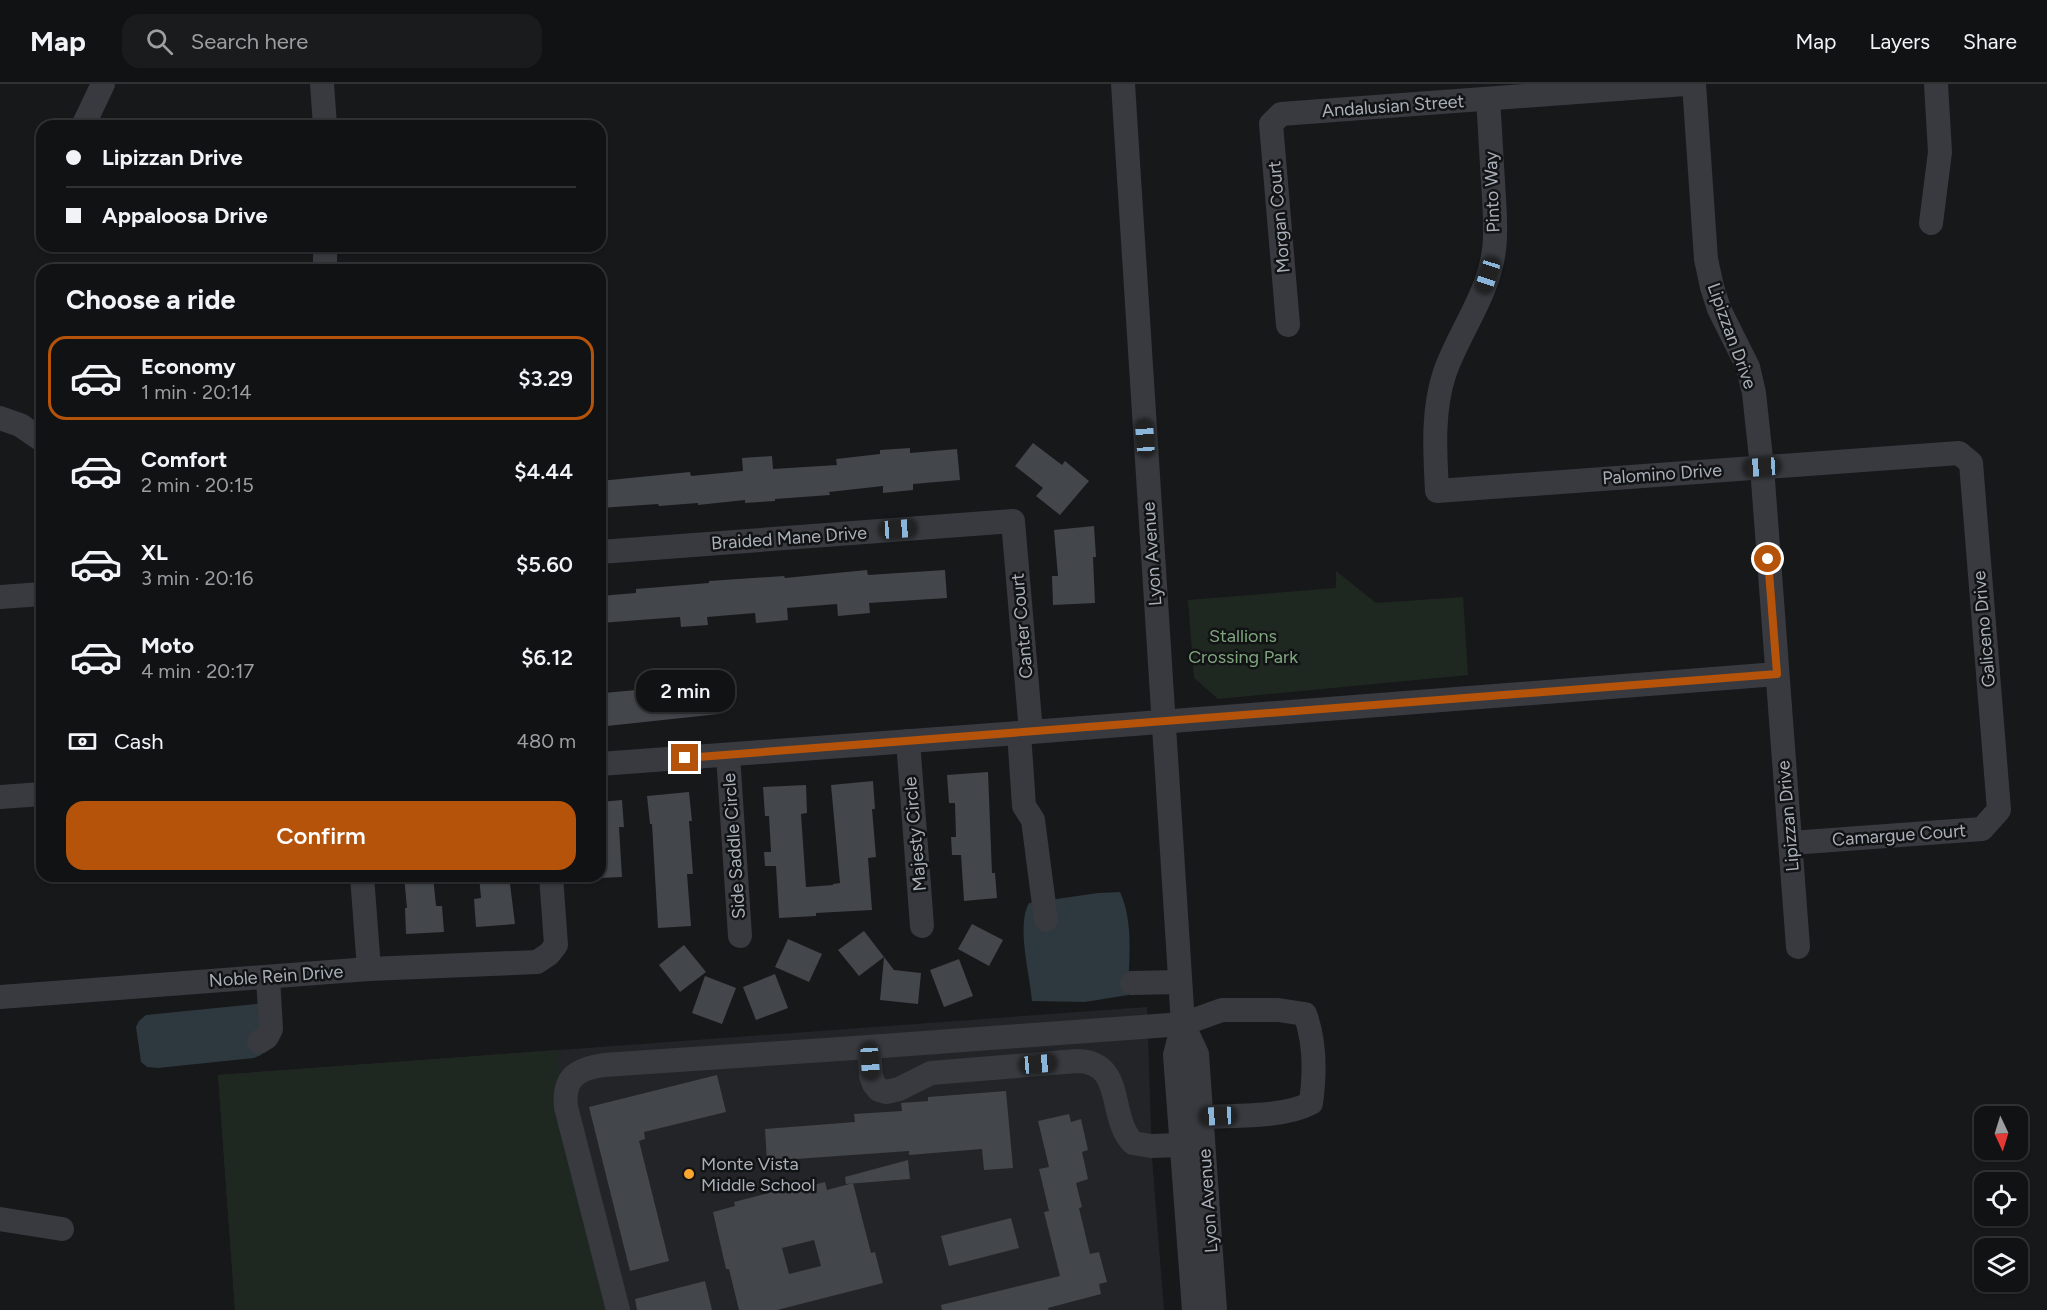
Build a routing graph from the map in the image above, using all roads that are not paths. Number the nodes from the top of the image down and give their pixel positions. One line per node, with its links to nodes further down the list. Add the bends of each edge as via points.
1 (103, 84): 9 (street)
2 (322, 84): 10 (street)
3 (1123, 84): 23 (street, Lyon Avenue)
4 (1685, 84): 7 (street, Andalusian Street)
5 (1694, 84): 16 (street, Lipizzan Drive, via 1706,259 1719,309 1748,368)
6 (1936, 84): 11 (street, via 1940,152)
7 (1488, 99): 8 (street, Andalusian Street); 17 (street, Pinto Way, via 1494,250 1480,301 1444,375 1435,440)
8 (1281, 114): 12 (street, Morgan Court, via 1271,124)
9 (86, 120)
10 (325, 120)
11 (1931, 223)
12 (1288, 325)
13 (0, 418): 14 (street)
14 (36, 436)
15 (1959, 453): 16 (street, Palomino Drive); 30 (street, Galiceno Drive, via 1971,464)
16 (1762, 467): 17 (street, Palomino Drive); 22 (street, Lipizzan Drive)
17 (1437, 491)
18 (1013, 520): 19 (street, Braided Mane Drive); 24 (street, Canter Court)
19 (606, 552)
20 (36, 594): 21 (street)
21 (0, 597)
22 (1777, 674): 23 (street); 31 (street, Lipizzan Drive)
23 (1163, 722): 24 (street); 40 (street, Lyon Avenue)
24 (1025, 733): 25 (street); 34 (street, Canter Court, via 1024,806 1033,820)
25 (908, 741): 26 (street); 35 (street, Majesty Circle)
26 (728, 755): 27 (street); 36 (street, Side Saddle Circle)
27 (606, 764)
28 (36, 794): 29 (street)
29 (0, 797)
30 (1998, 810): 31 (street, Camargue Court, via 1982,829)
31 (1791, 843): 37 (street, Lipizzan Drive)
32 (362, 882): 38 (street)
33 (551, 882): 38 (street, Noble Rein Drive, via 556,945 537,962)
34 (1046, 920)
35 (922, 926)
36 (740, 936)
37 (1798, 947)
38 (369, 969): 39 (street, Noble Rein Drive)
39 (268, 977): 42 (street, Noble Rein Drive); 44 (street, via 271,1029)
40 (1180, 982): 41 (street); 43 (street, Lyon Avenue)
41 (1132, 983)
42 (0, 998)
43 (1183, 1024): 45 (street); 46 (street, Lyon Avenue, via 1197,1054); 46 (street, via 1222,1010 1278,1010 1305,1014 1310,1028 1314,1082 1311,1103 1274,1113); 47 (street, Lyon Avenue, via 1175,1055)
44 (259, 1042)
45 (869, 1047): 47 (street, via 874,1084 886,1092 931,1073 1092,1063 1109,1077 1123,1129 1133,1143); 50 (street, via 604,1065 575,1075 567,1085 566,1107)
46 (1202, 1117): 52 (street, Lyon Avenue)
47 (1182, 1144): 51 (street, Lyon Avenue)
48 (0, 1219): 49 (street)
49 (62, 1229)
50 (618, 1310)
51 (1194, 1310)
52 (1215, 1310)

